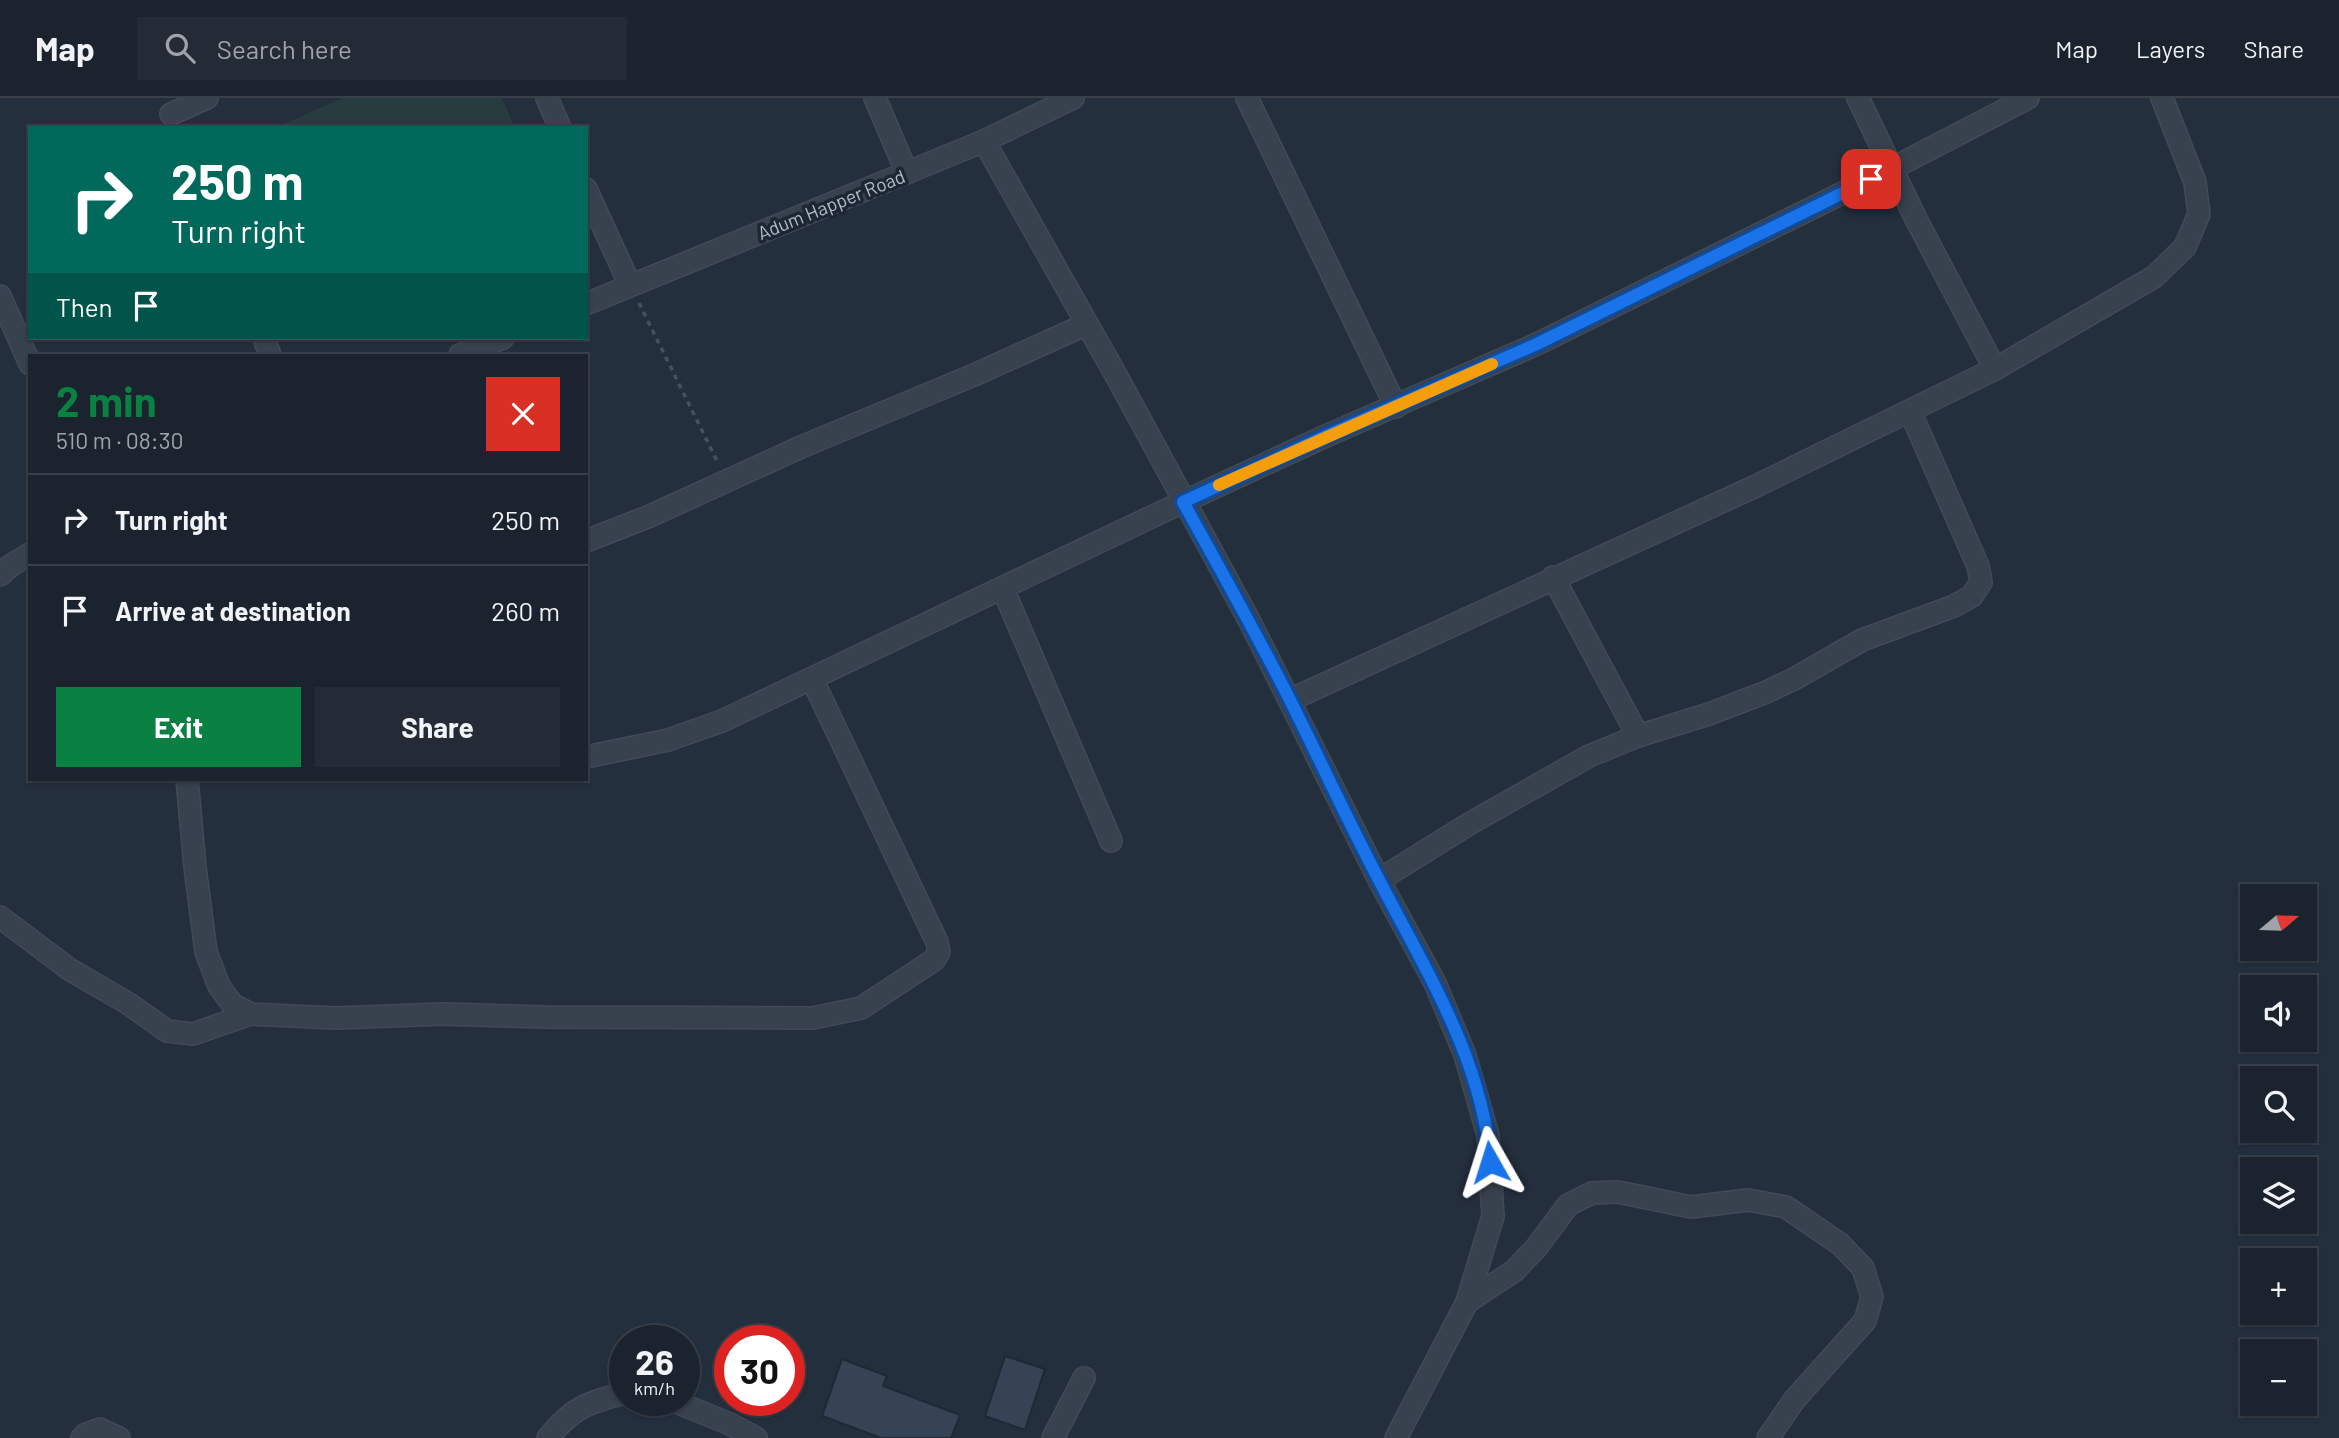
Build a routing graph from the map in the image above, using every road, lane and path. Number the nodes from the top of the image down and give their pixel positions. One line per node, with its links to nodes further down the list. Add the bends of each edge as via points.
1 (207, 98): 9 (street)
2 (875, 98): 13 (street)
3 (1073, 98): 11 (street, Adum Happer Road)
4 (1247, 98): 23 (street)
5 (1858, 98): 12 (street)
6 (2028, 98): 12 (street)
7 (2162, 98): 22 (street, via 2195,182 2199,214 2185,247 2154,276)
8 (555, 101): 10 (street)
9 (171, 113)
10 (560, 126)
11 (984, 141): 13 (street, Adum Happer Road); 18 (street)
12 (1891, 169): 22 (street); 23 (street, via 1573,327)
13 (907, 173): 15 (street, Adum Happer Road)
14 (588, 193): 15 (street)
15 (630, 285): 17 (street, Adum Happer Road); 25 (path)
16 (1, 303): 21 (street)
17 (588, 303)
18 (1087, 324): 25 (street); 26 (street)
19 (498, 340): 20 (street)
20 (463, 354)
21 (28, 360)
22 (1995, 369): 24 (street)
23 (1396, 407): 26 (street)
24 (1910, 411): 30 (street); 34 (street, via 1978,566 1981,582 1972,596 1862,639 1764,693)
25 (727, 482): 27 (street)
26 (1183, 502): 31 (street); 33 (street)
27 (588, 540)
28 (28, 555): 29 (street)
29 (0, 576)
30 (1553, 577): 33 (street); 34 (street)
31 (1003, 589): 32 (street); 37 (street)
32 (812, 679): 35 (street, via 722,721 668,740); 40 (street, via 939,952 872,1002 847,1012 781,1020)
33 (1290, 700): 38 (street)
34 (1637, 736): 38 (street, via 1589,756)
35 (588, 757)
36 (188, 781): 40 (street, via 206,952 219,986 233,1005)
37 (1111, 841)
38 (1379, 880): 41 (street, via 1435,983 1465,1055 1488,1135 1493,1216)
39 (0, 917): 40 (street, via 69,969 167,1031 193,1034)
40 (251, 1014)
41 (1467, 1302): 50 (street); 51 (street, via 1514,1271 1568,1205 1592,1193 1618,1192 1691,1207 1748,1199 1786,1207 1840,1244 1863,1268 1872,1297 1865,1321)
42 (1084, 1378): 49 (street)
43 (609, 1397): 47 (street, via 565,1417)
44 (700, 1412): 48 (street)
45 (82, 1438): 46 (street, via 100,1429)
46 (119, 1438)
47 (548, 1438)
48 (756, 1438)
49 (1053, 1438)
50 (1396, 1438)
51 (1768, 1438)

